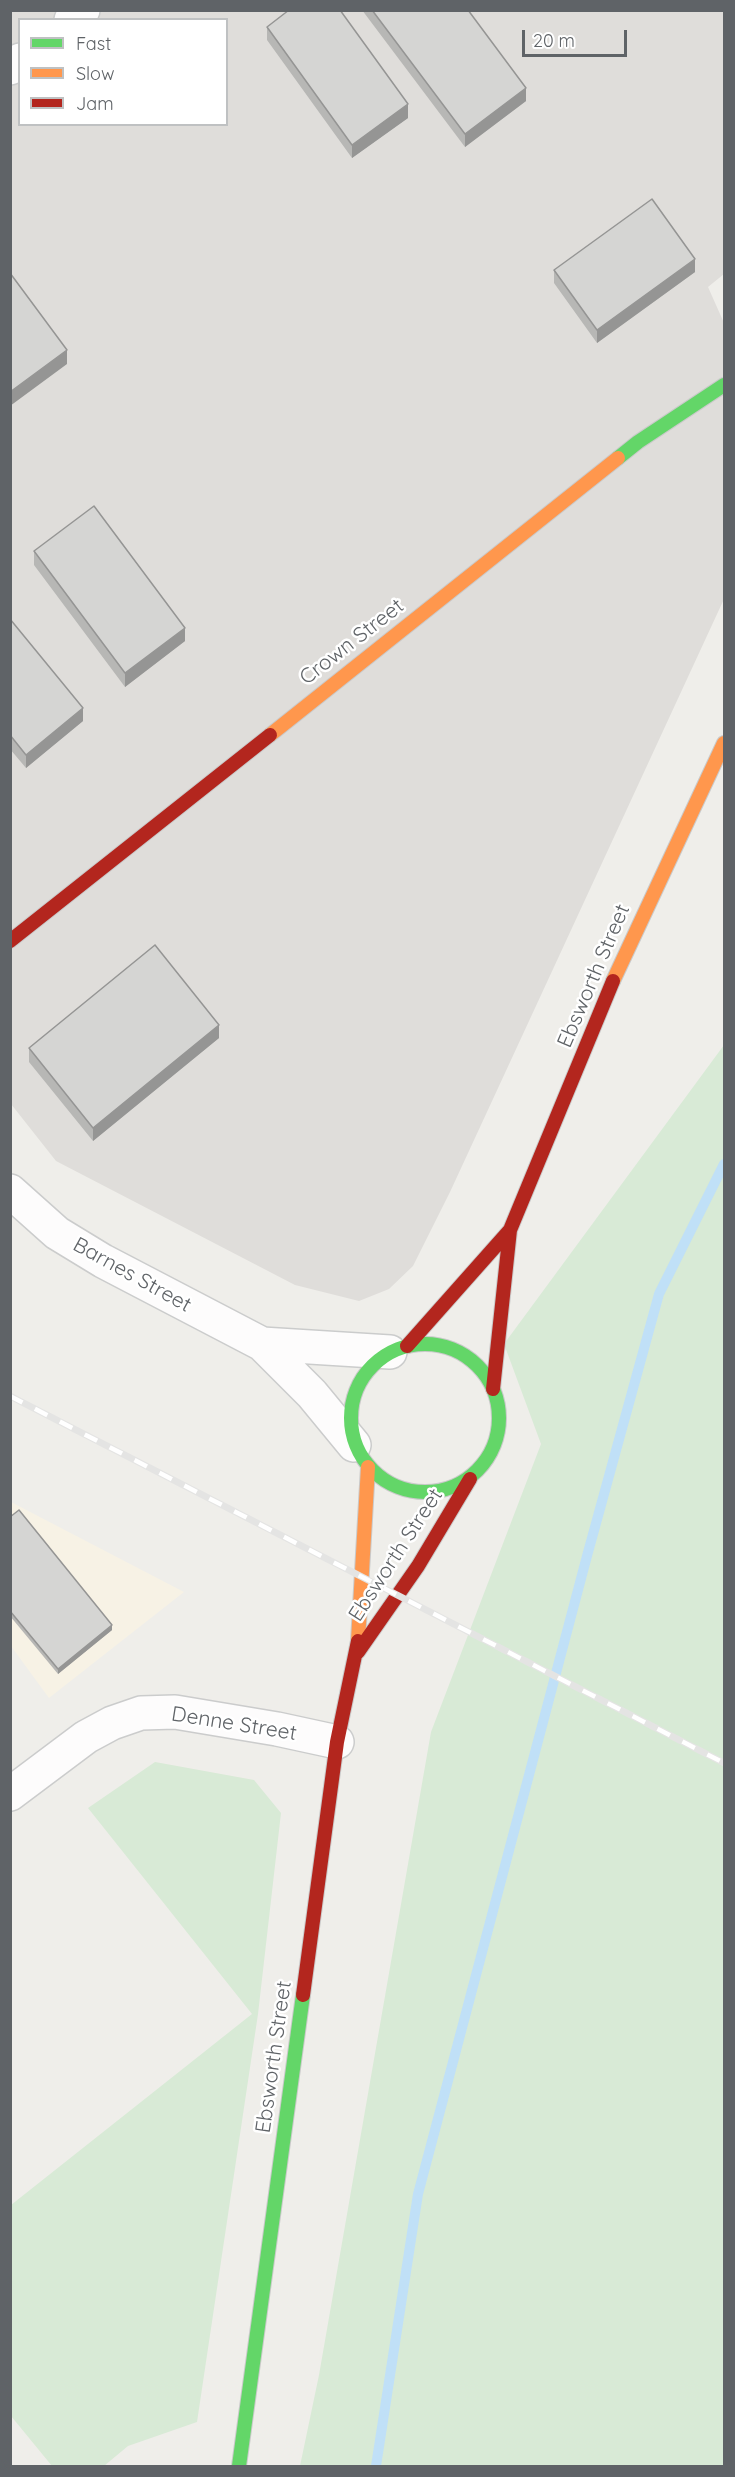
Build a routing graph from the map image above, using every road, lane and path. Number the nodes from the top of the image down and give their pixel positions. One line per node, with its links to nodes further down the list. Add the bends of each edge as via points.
1 (724, 385): 3 (street, Crown Street, via 638,442)
2 (724, 743): 5 (street, Ebsworth Street, via 627,948)
3 (10, 941)
4 (10, 1191): 6 (street, Barnes Street, via 57,1233 93,1255)
5 (510, 1230): 7 (street, Ebsworth Street); 8 (street, Ebsworth Street)
6 (262, 1344): 7 (street, Barnes Street); 9 (street, Barnes Street, via 312,1394)
7 (399, 1349): 8 (street, via 428,1343 448,1347 467,1356); 9 (street, via 373,1364 352,1401 350,1423)
8 (493, 1389): 10 (street, via 499,1413 497,1438 487,1461)
9 (361, 1456): 10 (street, via 385,1482 406,1491 428,1494); 11 (street, Ebsworth Street, via 366,1528)
10 (470, 1479): 11 (street, Ebsworth Street, via 418,1566)
11 (357, 1654): 12 (street, Ebsworth Street)
12 (337, 1742): 13 (street, Denne Street, via 174,1712 141,1713 86,1737); 14 (street, Ebsworth Street)
13 (10, 1794)
14 (239, 2466)

